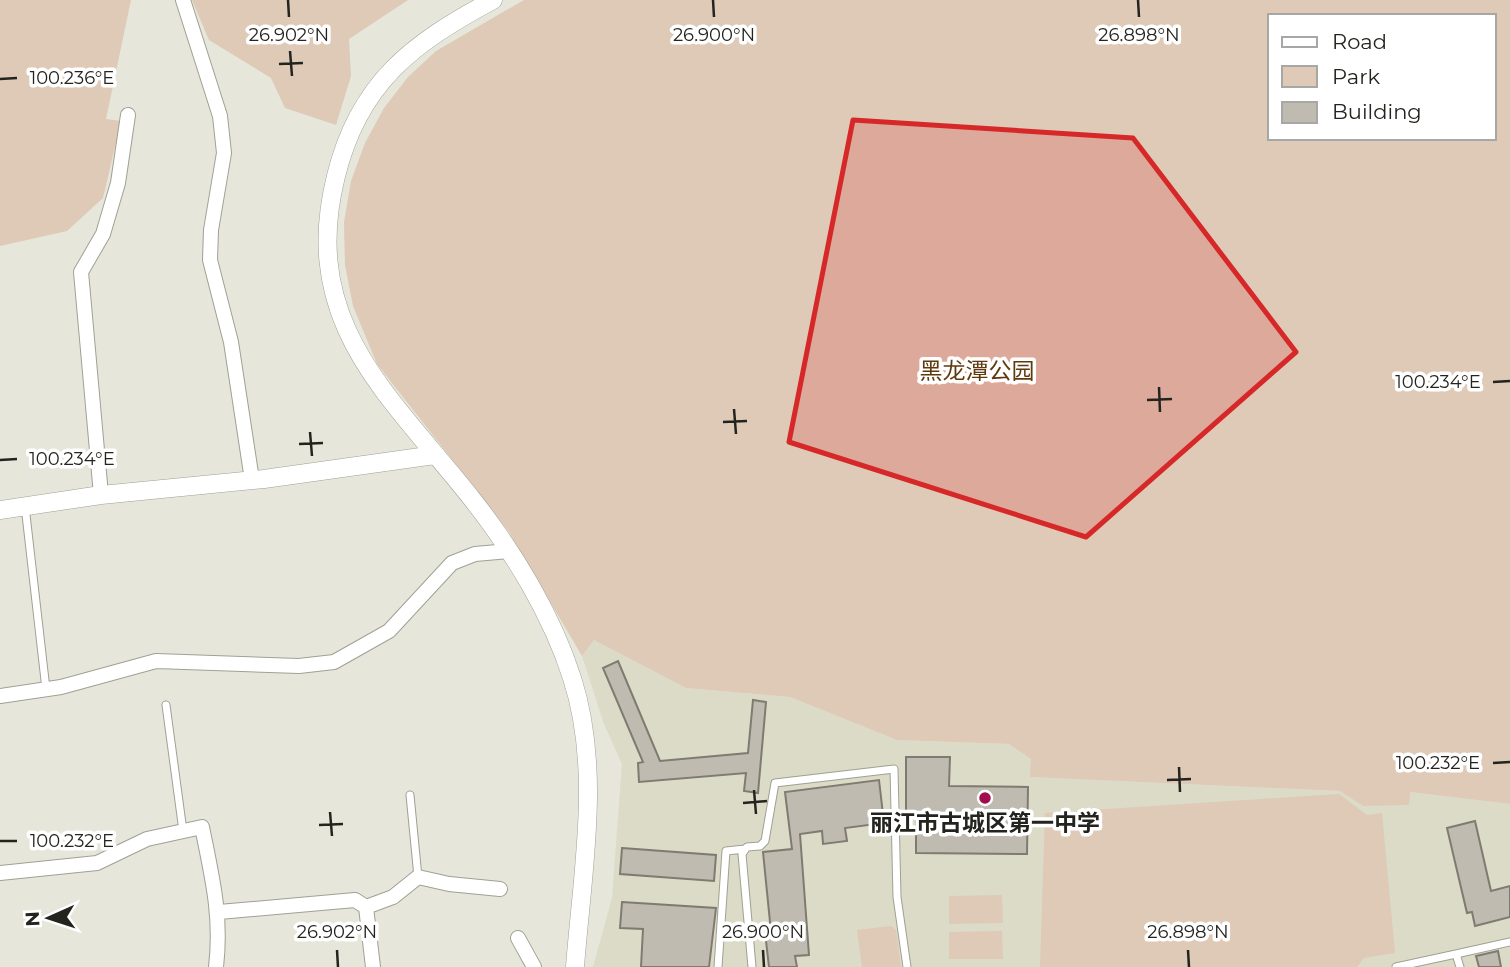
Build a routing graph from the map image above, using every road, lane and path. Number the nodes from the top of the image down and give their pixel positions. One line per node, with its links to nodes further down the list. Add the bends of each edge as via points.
1 (183, 0): 5 (street, via 222,127 224,153 210,260 231,342)
2 (493, 0): 4 (street, via 419,43 388,74 352,130 337,169 330,206 329,262 347,333 377,385)
3 (128, 115): 6 (street, via 118,183 103,234 81,272)
4 (435, 455): 5 (street); 9 (street)
5 (252, 480): 6 (street)
6 (101, 495): 7 (street)
7 (25, 506): 8 (street); 10 (lane)
8 (0, 510)
9 (509, 551): 10 (street, via 475,554 452,563 389,631 334,662 299,666 156,661); 27 (street, via 568,668 582,729 587,807)
10 (46, 689): 11 (street)
11 (0, 696)
12 (166, 705): 14 (lane)
13 (410, 795): 17 (lane)
14 (183, 831): 16 (street, via 148,839 97,863); 20 (street, via 202,828)
15 (745, 849): 28 (lane, via 726,850); 29 (lane); 30 (lane, via 765,841 775,783 894,769 897,897)
16 (0, 873)
17 (418, 877): 18 (street); 19 (street, via 393,897)
18 (500, 888)
19 (366, 907): 20 (street, via 355,900); 25 (street)
20 (219, 912): 24 (street)
21 (519, 938): 26 (street)
22 (1510, 942): 23 (lane)
23 (1456, 954): 31 (lane); 32 (lane)
24 (216, 967)
25 (373, 967)
26 (534, 967)
27 (575, 967)
28 (718, 967)
29 (752, 967)
30 (907, 967)
31 (1396, 967)
32 (1460, 967)

